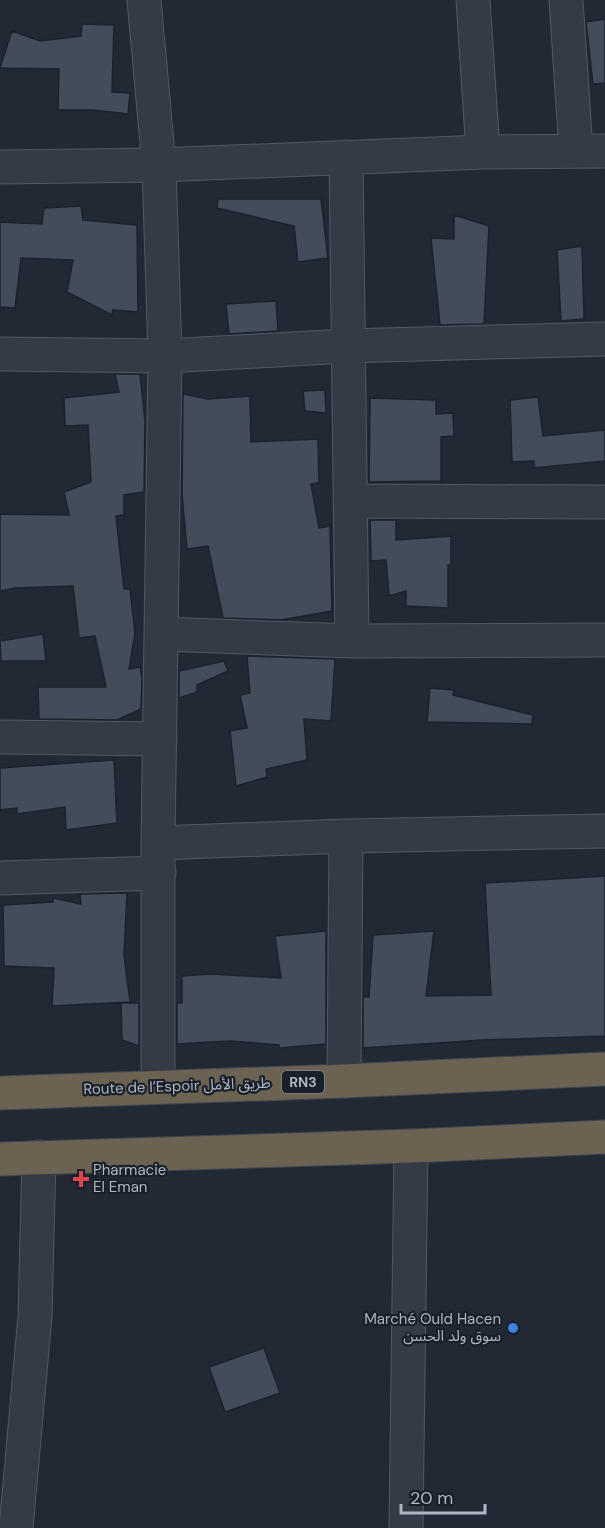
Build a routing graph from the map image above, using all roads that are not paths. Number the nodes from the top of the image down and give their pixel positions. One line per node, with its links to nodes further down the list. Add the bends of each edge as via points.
1 (144, 0): 7 (street)
2 (473, 0): 5 (street)
3 (566, 0): 4 (street)
4 (591, 151): 5 (street)
5 (483, 152): 6 (street)
6 (346, 157): 7 (street); 10 (street)
7 (159, 165): 8 (street); 12 (street)
8 (0, 166)
9 (605, 339): 10 (street)
10 (347, 346): 12 (street); 13 (street)
11 (0, 354): 12 (street)
12 (165, 356): 15 (street)
13 (351, 501): 14 (street); 17 (street)
14 (605, 502)
15 (162, 634): 17 (street); 19 (street)
16 (605, 640): 17 (street)
17 (352, 642)
18 (0, 737): 19 (street)
19 (160, 739): 22 (street)
20 (605, 831): 21 (street)
21 (346, 836): 22 (street); 25 (street)
22 (159, 858): 23 (street); 26 (street)
23 (0, 878)
24 (605, 1069): 25 (highway, Route de l’Espoir طريق الأمل / RN3)
25 (344, 1081): 26 (highway, Route de l’Espoir طريق الأمل / RN3)
26 (158, 1087): 27 (highway, Route de l’Espoir طريق الأمل / RN3)
27 (0, 1093)
28 (605, 1137): 29 (highway)
29 (411, 1146): 30 (highway); 33 (street)
30 (39, 1157): 31 (highway); 32 (street, via 35,1316)
31 (0, 1159)
32 (16, 1528)
33 (406, 1528)

